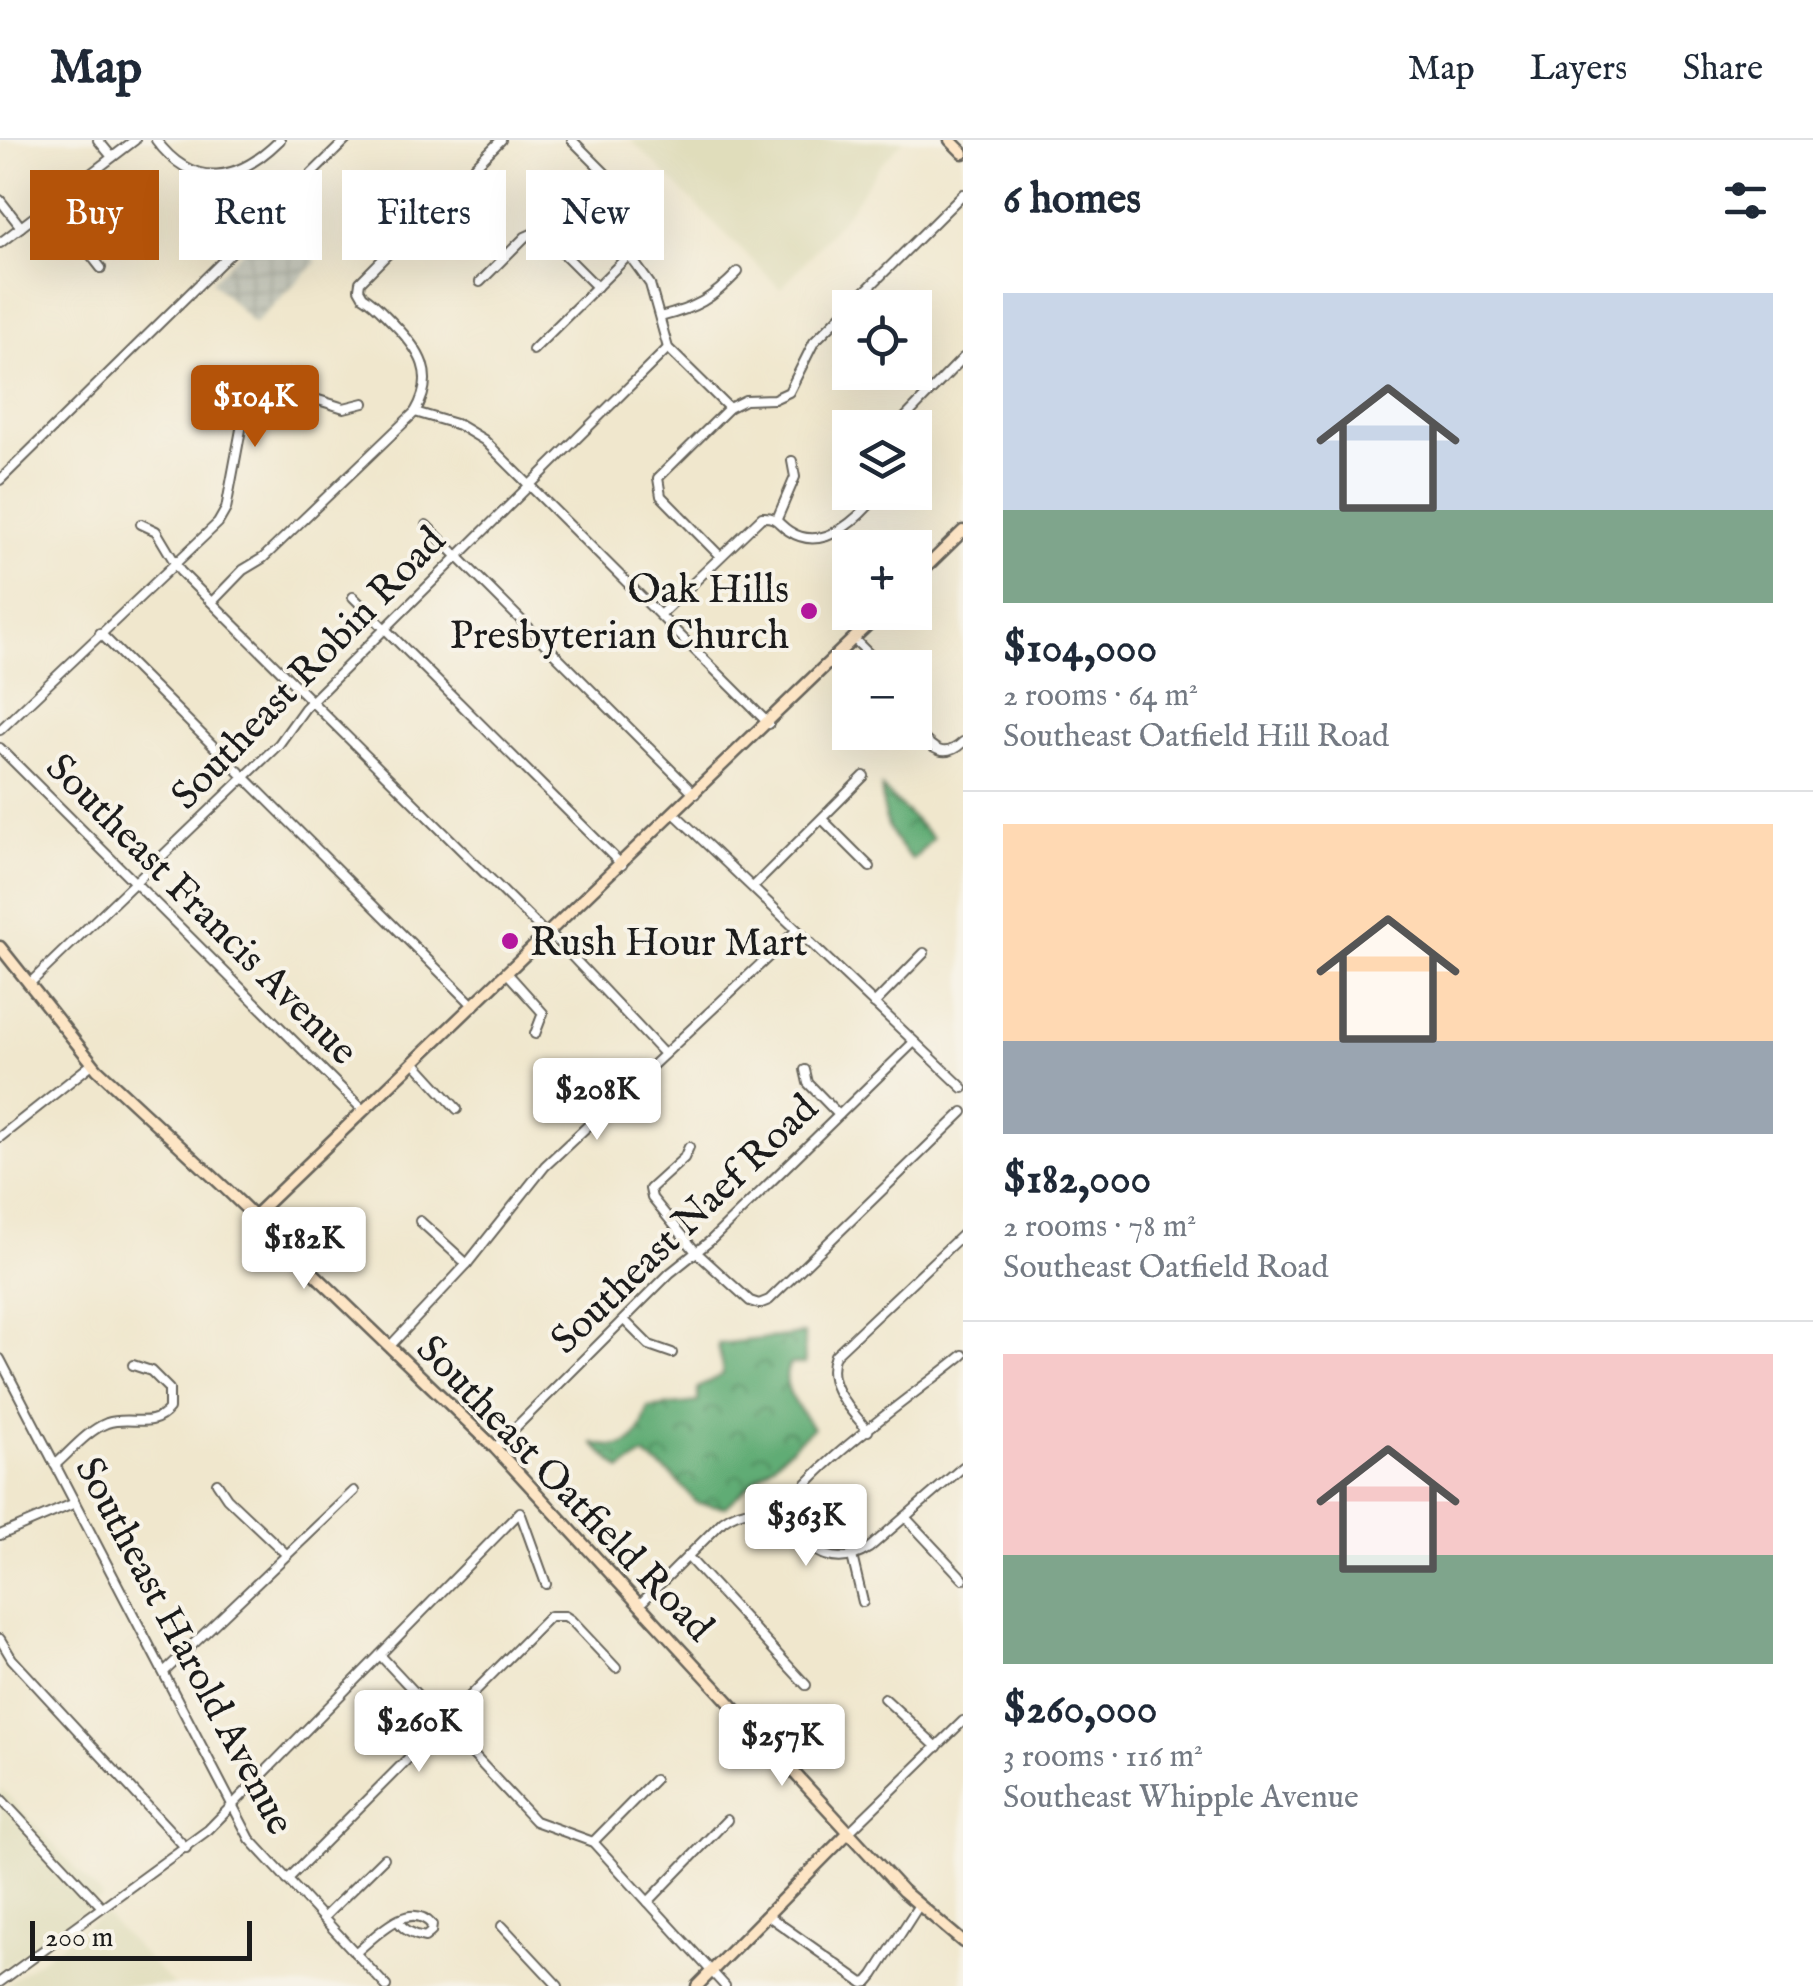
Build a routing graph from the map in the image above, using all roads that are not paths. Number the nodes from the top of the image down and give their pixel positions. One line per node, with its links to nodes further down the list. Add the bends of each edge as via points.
1 (98, 140): 10 (street)
2 (135, 140): 10 (street)
3 (156, 140): 4 (street, via 180,164 221,175 246,168)
4 (280, 140)
5 (346, 140): 34 (street)
6 (501, 140): 32 (street, via 360,282 358,289 421,355 426,385)
7 (572, 140): 12 (street)
8 (950, 140): 9 (main road)
9 (963, 153)
10 (112, 157): 11 (street)
11 (95, 170)
12 (601, 170)
13 (963, 194): 30 (street, via 814,342 789,392)
14 (0, 200): 16 (street)
15 (30, 221): 16 (street)
16 (21, 228): 17 (street)
17 (0, 243)
18 (94, 260): 21 (street)
19 (624, 260): 24 (street)
20 (633, 260): 25 (street, via 647,277)
21 (100, 268)
22 (738, 272): 25 (street, via 698,306)
23 (480, 282): 24 (street, via 536,232)
24 (597, 287): 27 (street)
25 (660, 317): 26 (street)
26 (668, 348): 30 (street); 35 (street, Southeast Robin Road)
27 (533, 350)
28 (963, 358): 31 (street)
29 (364, 403): 44 (street, via 338,407 278,387 246,408 222,518)
30 (729, 408): 42 (street, via 656,482 660,496)
31 (912, 410)
32 (414, 412): 35 (street, via 473,432); 46 (street)
33 (792, 460): 37 (street, via 795,477)
34 (0, 480)
35 (530, 486): 41 (street, Southeast Robin Road); 47 (street)
36 (863, 510): 37 (street, via 846,527 816,537 796,534)
37 (778, 519): 42 (street, via 762,517)
38 (141, 524): 44 (street, via 156,532)
39 (426, 525): 41 (street)
40 (963, 531): 43 (main road)
41 (458, 556): 48 (street, Southeast Robin Road); 61 (street)
42 (720, 556): 47 (street)
43 (932, 561)
44 (174, 564): 46 (street); 50 (street)
45 (353, 596): 48 (street)
46 (212, 602): 53 (street)
47 (660, 615): 54 (street)
48 (385, 629): 53 (street, Southeast Robin Road); 64 (street)
49 (863, 630): 51 (main road)
50 (100, 633): 55 (street); 60 (street)
51 (854, 639): 52 (street); 54 (main road)
52 (865, 650)
53 (312, 701): 60 (street, Southeast Robin Road); 69 (street)
54 (769, 724): 61 (main road)
55 (0, 730)
56 (963, 742): 58 (street, via 949,752)
57 (0, 748): 66 (street, Southeast Francis Avenue)
58 (932, 748)
59 (864, 776): 63 (street)
60 (244, 778): 66 (street, Southeast Robin Road); 75 (street)
61 (695, 794): 62 (main road)
62 (676, 814): 64 (main road); 67 (street)
63 (822, 820): 65 (street); 67 (street)
64 (622, 865): 69 (main road)
65 (870, 867)
66 (136, 882): 73 (street, Southeast Robin Road); 84 (street, Southeast Francis Avenue)
67 (752, 887): 68 (street)
68 (796, 930): 74 (street); 78 (street)
69 (549, 934): 72 (main road); 78 (street)
70 (0, 947): 73 (main road, Southeast Oatfield Road)
71 (924, 953): 74 (street)
72 (508, 974): 75 (main road); 76 (street, via 543,1013)
73 (29, 984): 80 (main road, Southeast Oatfield Road)
74 (874, 1004): 77 (street)
75 (474, 1006): 79 (main road)
76 (534, 1034)
77 (914, 1042): 82 (street); 86 (street, Southeast Naef Road)
78 (664, 1054): 93 (street, via 536,1176)
79 (414, 1063): 83 (street); 84 (main road)
80 (92, 1064): 87 (street); 89 (main road, Southeast Oatfield Road)
81 (804, 1070): 86 (street)
82 (963, 1088)
83 (456, 1109)
84 (364, 1111): 89 (main road)
85 (963, 1112): 92 (street, via 769,1300 750,1301)
86 (839, 1114): 92 (street, Southeast Naef Road)
87 (0, 1138)
88 (689, 1147): 92 (street, via 650,1189)
89 (254, 1216): 95 (main road, Southeast Oatfield Road)
90 (420, 1221): 93 (street)
91 (963, 1234): 100 (street, via 835,1355 835,1388)
92 (696, 1252): 94 (street, Southeast Naef Road)
93 (467, 1264): 95 (street)
94 (625, 1321): 96 (street, via 649,1344); 101 (street, Southeast Naef Road)
95 (390, 1346): 101 (main road, Southeast Oatfield Road)
96 (672, 1353)
97 (963, 1355): 100 (street)
98 (0, 1358): 102 (street, Southeast Harold Avenue)
99 (134, 1365): 102 (street, via 169,1388 170,1409 150,1422 102,1426)
100 (868, 1431): 108 (street, via 805,1486)
101 (495, 1448): 116 (main road, Southeast Oatfield Road)
102 (56, 1465): 106 (street, Southeast Harold Avenue)
103 (963, 1468): 107 (street)
104 (217, 1483): 110 (street)
105 (354, 1490): 110 (street)
106 (75, 1503): 109 (street); 120 (street, Southeast Harold Avenue)
107 (905, 1517): 111 (street); 113 (street)
108 (781, 1520): 111 (street, via 817,1553); 112 (street, via 760,1511 736,1513)
109 (0, 1536)
110 (286, 1554): 120 (street)
111 (852, 1556): 115 (street)
112 (688, 1557): 116 (street); 121 (street)
113 (963, 1579)
114 (546, 1584): 118 (street, via 520,1512)
115 (864, 1602)
116 (640, 1604): 130 (main road, Southeast Oatfield Road)
117 (0, 1640): 132 (street)
118 (380, 1655): 124 (street); 128 (street)
119 (616, 1668): 124 (street, via 572,1620 556,1614)
120 (164, 1672): 128 (street, Southeast Harold Avenue)
121 (806, 1685)
122 (884, 1698): 125 (street)
123 (962, 1722): 125 (street)
124 (444, 1724): 131 (street, via 535,1821); 134 (street)
125 (936, 1747): 130 (street)
126 (654, 1780): 131 (street)
127 (0, 1798): 137 (street)
128 (232, 1806): 132 (street); 134 (street, Southeast Harold Avenue, via 255,1847)
129 (727, 1820): 135 (street)
130 (850, 1832): 136 (main road, Southeast Oatfield Road); 138 (main road)
131 (593, 1842): 135 (street)
132 (186, 1848): 137 (street)
133 (384, 1858): 139 (street)
134 (287, 1880): 139 (street, Southeast Harold Avenue)
135 (648, 1902): 144 (street)
136 (919, 1906): 138 (street, via 863,1983); 142 (main road, Southeast Oatfield Road)
137 (102, 1907): 145 (street)
138 (767, 1915): 144 (main road)
139 (323, 1918): 143 (street, Southeast Harold Avenue)
140 (398, 1922): 143 (street)
141 (502, 1926): 147 (street)
142 (963, 1942)
143 (356, 1954): 146 (street, Southeast Harold Avenue)
144 (712, 1970): 148 (main road); 149 (street)
145 (0, 1982)
146 (386, 1986)
147 (558, 1986)
148 (697, 1986)
149 (726, 1986)

